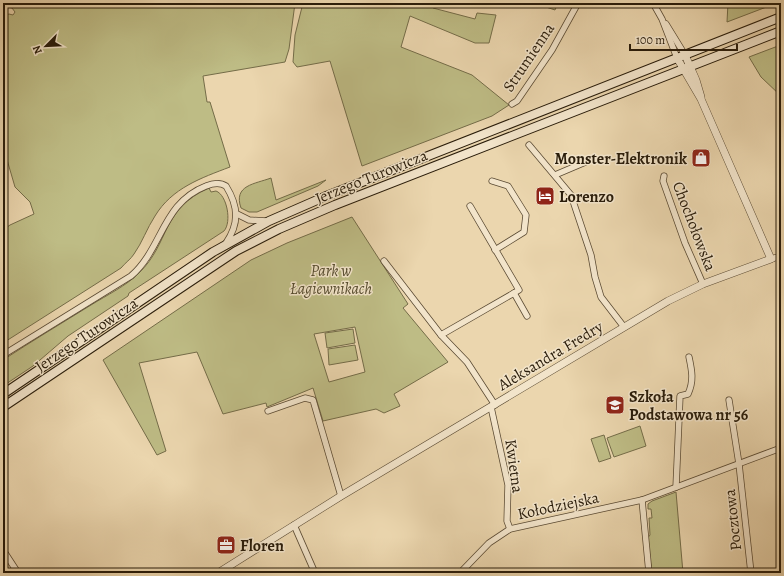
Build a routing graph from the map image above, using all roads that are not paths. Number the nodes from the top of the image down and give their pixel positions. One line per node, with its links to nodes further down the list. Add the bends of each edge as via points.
1 (578, 3): 11 (street, Strumienna, via 552,50 517,101)
2 (653, 3): 4 (street)
3 (781, 17): 6 (main road, Jerzego Turowicza)
4 (662, 19): 6 (street); 7 (street)
5 (781, 31): 8 (main road, Jerzego Turowicza)
6 (685, 55): 7 (main road, Jerzego Turowicza); 8 (street)
7 (677, 58): 9 (street); 19 (main road, Jerzego Turowicza)
8 (691, 66): 9 (main road, Jerzego Turowicza); 10 (street)
9 (683, 69): 10 (street); 35 (main road, Jerzego Turowicza, via 335,205 268,234 212,267)
10 (701, 99): 23 (street)
11 (512, 104)
12 (529, 145): 14 (street)
13 (588, 161): 14 (street)
14 (554, 175): 28 (street, via 571,195 592,255 601,297)
15 (664, 176): 25 (street, Chochołowska, via 663,181 685,244)
16 (492, 181): 21 (street, via 508,186 526,215 524,232)
17 (470, 206): 21 (street)
18 (237, 214): 19 (street, via 249,220); 20 (street, via 232,234); 30 (street, via 228,189 222,184 210,184 195,191 182,200 171,214 148,256 131,276)
19 (268, 221): 20 (main road, Jerzego Turowicza)
20 (224, 245): 32 (main road, Jerzego Turowicza)
21 (495, 250): 26 (street, via 518,290)
22 (781, 256): 23 (street, Aleksandra Fredry)
23 (771, 259): 25 (street, Aleksandra Fredry)
24 (384, 261): 29 (street)
25 (703, 284): 28 (street, Aleksandra Fredry, via 674,297)
26 (514, 293): 27 (street); 29 (street)
27 (528, 316)
28 (624, 327): 34 (street, Aleksandra Fredry)
29 (442, 335): 34 (street, via 467,362)
30 (3, 355)
31 (689, 357): 39 (street, via 693,372 692,386 688,394 680,396)
32 (3, 394)
33 (729, 400): 38 (street)
34 (493, 406): 40 (street, Aleksandra Fredry); 43 (street, Kwietna, via 508,485 507,520)
35 (3, 408)
36 (268, 411): 40 (street, via 305,398 313,400)
37 (781, 448): 38 (street, Kołodziejska)
38 (739, 464): 39 (street, Kołodziejska); 50 (street, Pocztowa)
39 (676, 487): 41 (street, Kołodziejska)
40 (341, 496): 42 (street, Aleksandra Fredry)
41 (642, 500): 43 (street, Kołodziejska); 49 (street)
42 (294, 525): 46 (street, Aleksandra Fredry); 47 (street)
43 (510, 529): 48 (street, Kołodziejska, via 489,543)
44 (3, 550): 45 (street)
45 (18, 573)
46 (218, 573)
47 (315, 573)
48 (460, 573)
49 (649, 573)
50 (751, 573)

